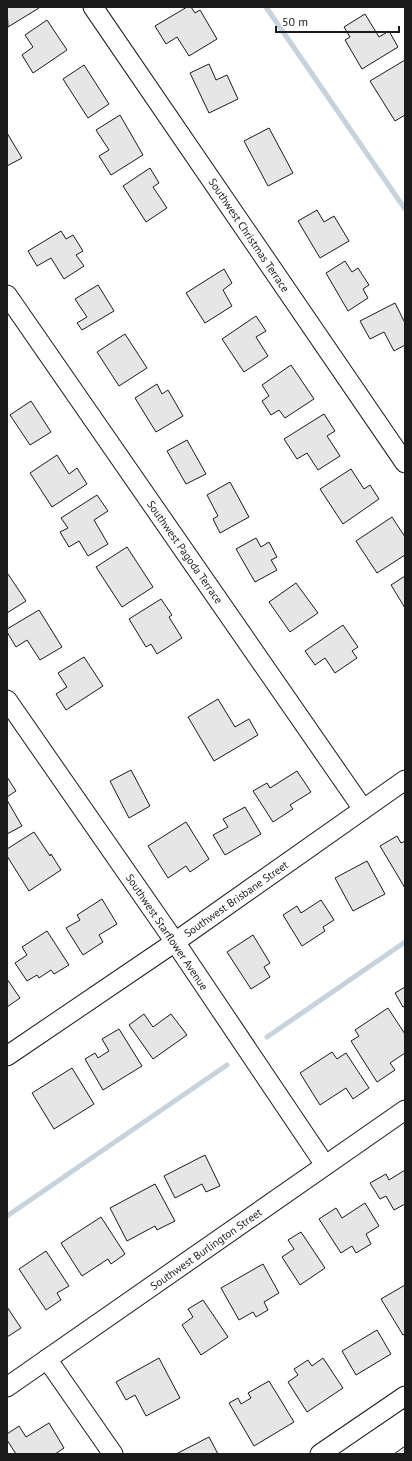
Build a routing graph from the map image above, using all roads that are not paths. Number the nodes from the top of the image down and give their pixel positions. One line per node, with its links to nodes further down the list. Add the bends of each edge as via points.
1 (93, 7): 3 (street, Southwest Christmas Terrace)
2 (7, 295): 6 (street, Southwest Pagoda Terrace)
3 (405, 462)
4 (7, 700): 7 (street, Southwest Starflower Avenue)
5 (405, 780): 6 (street, Southwest Brisbane Street)
6 (363, 809): 7 (street, Southwest Brisbane Street)
7 (175, 942): 8 (street, Southwest Brisbane Street); 10 (street, Southwest Starflower Avenue)
8 (7, 1056)
9 (405, 1110): 10 (street, Southwest Burlington Street)
10 (325, 1165): 11 (street, Southwest Burlington Street)
11 (47, 1359): 12 (street, Southwest Burlington Street); 14 (street)
12 (7, 1387)
13 (405, 1396): 15 (street)
14 (113, 1454)
15 (320, 1454)

